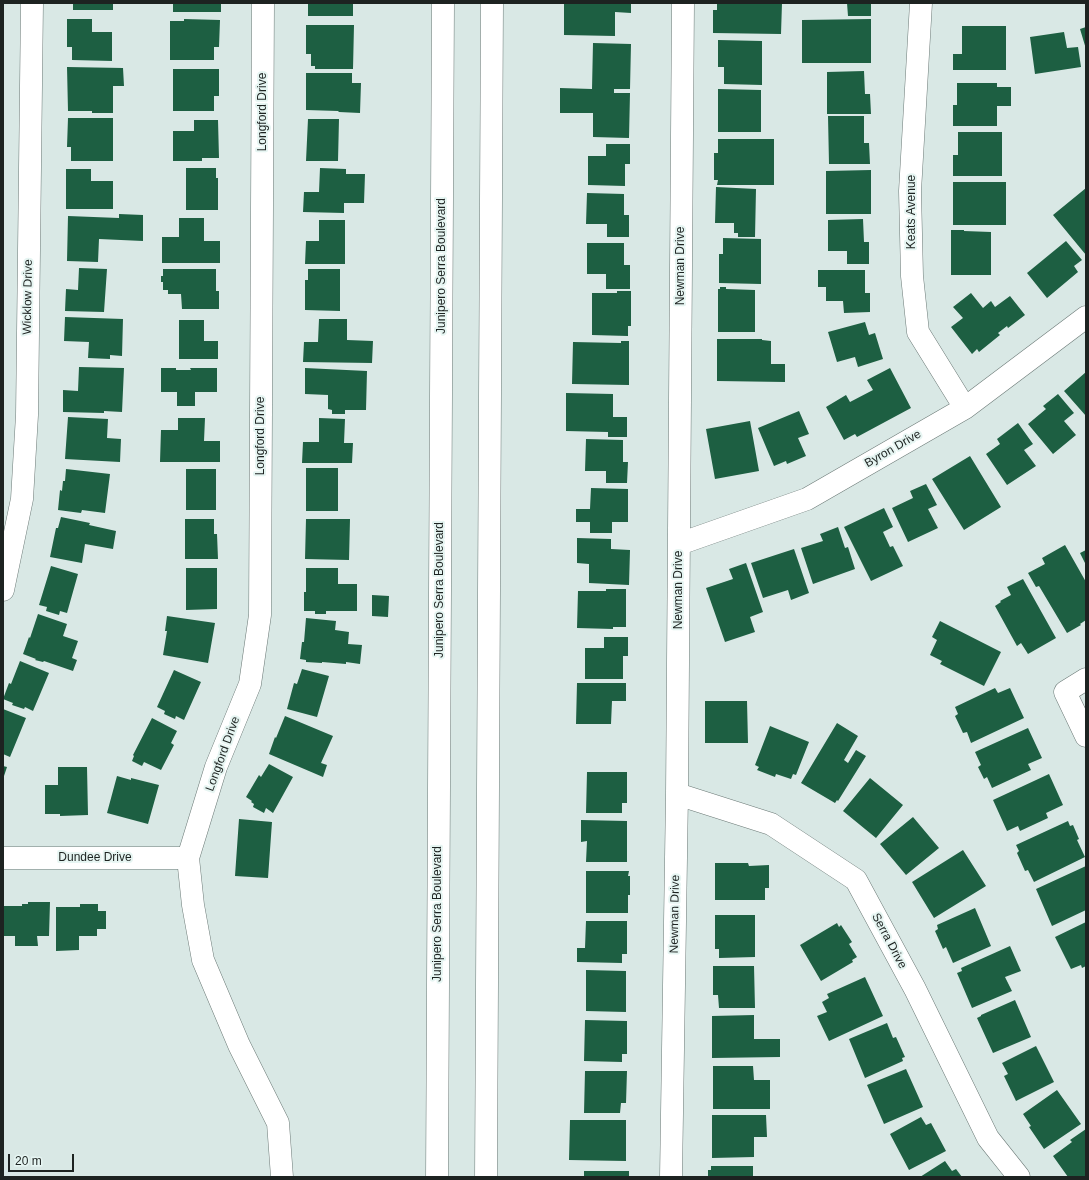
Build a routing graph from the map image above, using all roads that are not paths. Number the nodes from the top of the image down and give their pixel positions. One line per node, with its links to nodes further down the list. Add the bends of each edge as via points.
1 (32, 3): 10 (street, Wicklow Drive, via 26,438 22,499)
2 (263, 3): 15 (street, Longford Drive, via 260,615 250,684 216,767)
3 (443, 3): 17 (street, Junipero Serra Boulevard)
4 (492, 3): 18 (street)
5 (684, 3): 9 (street, Newman Drive)
6 (921, 3): 8 (street, Keats Avenue, via 910,191 912,276 918,332)
7 (1086, 317): 8 (street, Byron Drive)
8 (965, 408): 9 (street, Byron Drive, via 807,499)
9 (679, 544): 13 (street, Newman Drive)
10 (3, 590)
11 (1086, 679): 12 (street, via 1066,692)
12 (1086, 736)
13 (678, 794): 19 (street, Newman Drive); 20 (street, Serra Drive, via 770,824 856,880 915,989 988,1138)
14 (3, 858): 15 (street, Dundee Drive)
15 (188, 858): 16 (street, via 203,960 239,1045 278,1123)
16 (282, 1177)
17 (437, 1177)
18 (486, 1177)
19 (671, 1177)
20 (1019, 1177)

